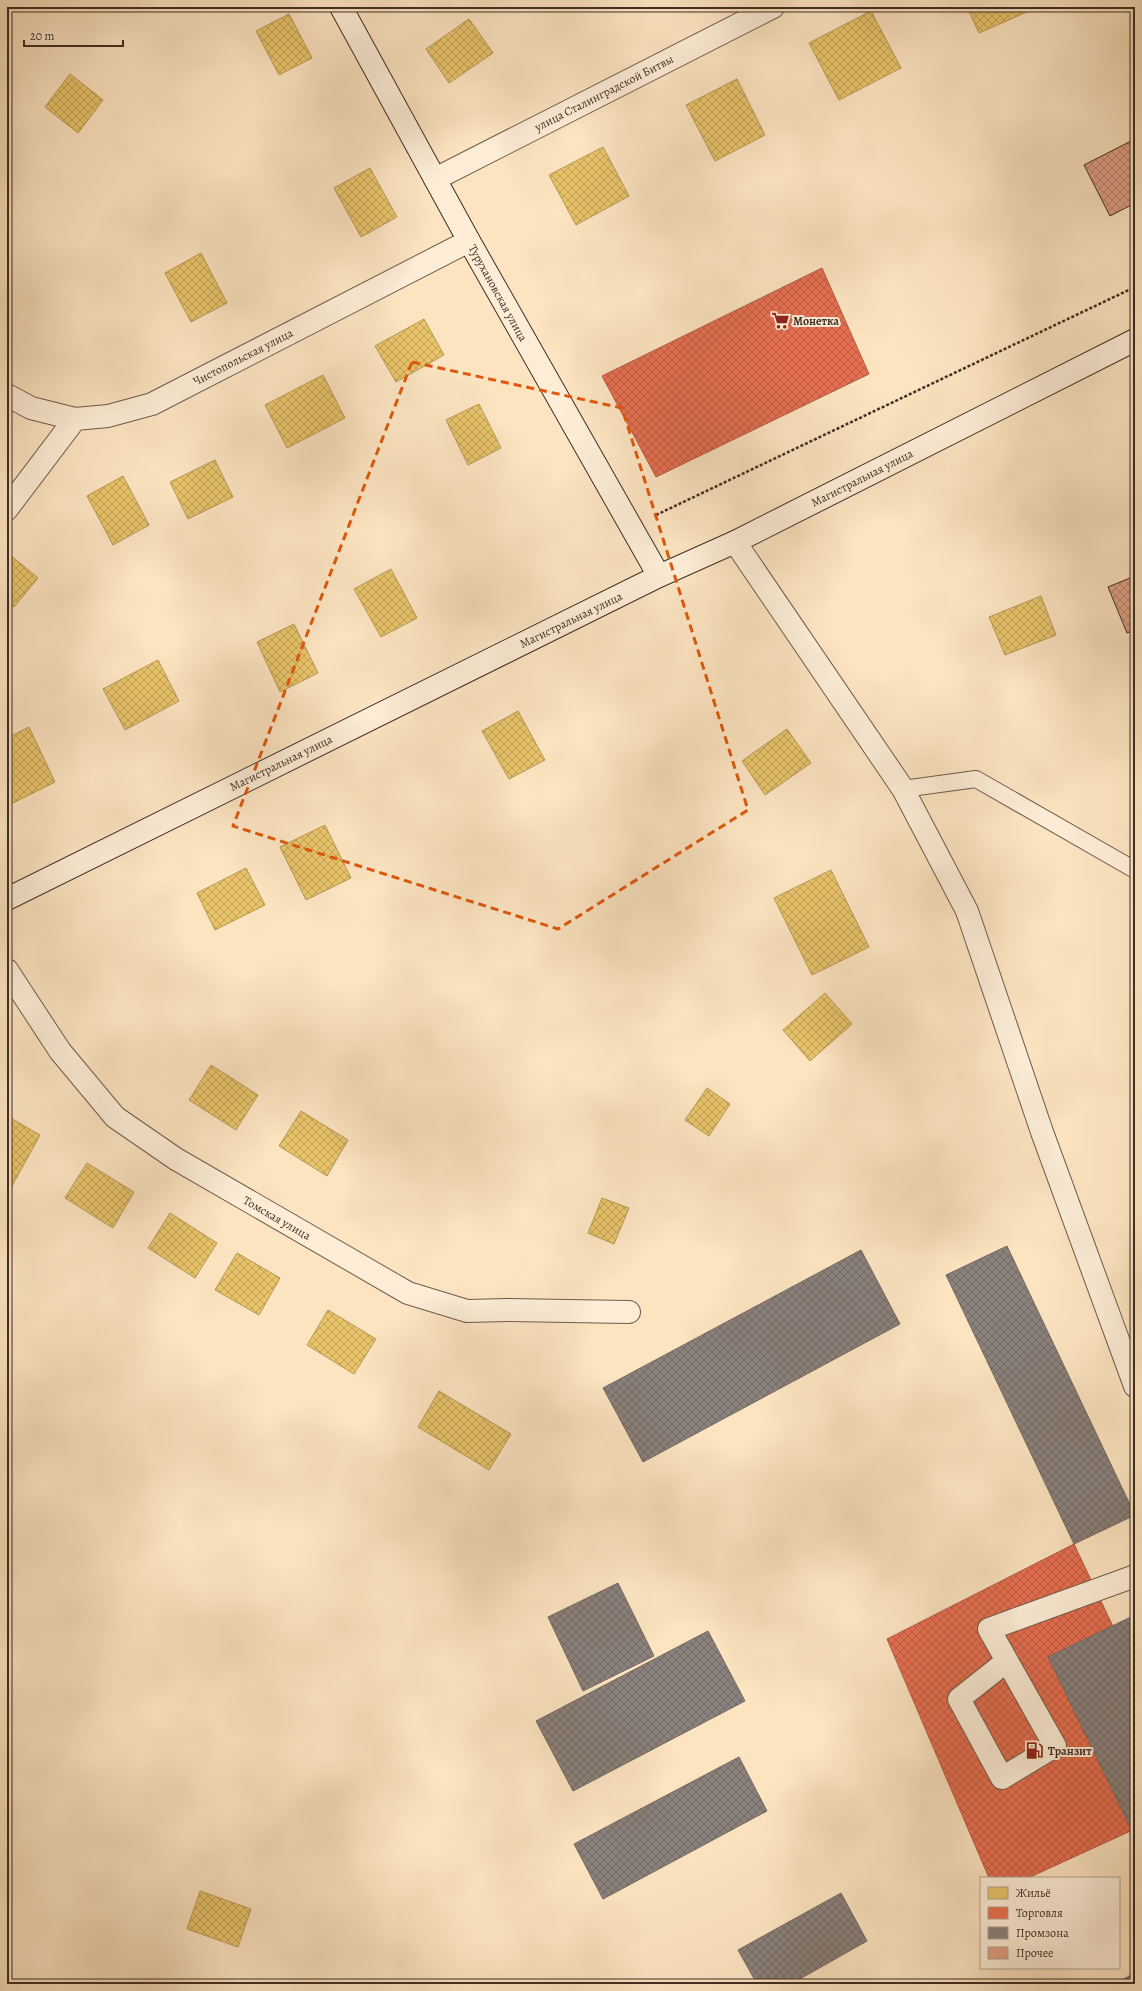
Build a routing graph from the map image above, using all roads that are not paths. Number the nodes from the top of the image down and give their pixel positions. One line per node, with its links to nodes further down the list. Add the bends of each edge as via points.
1 (341, 7): 3 (street, Турухановская улица)
2 (773, 7): 3 (street, улица Сталинградской Битвы)
3 (435, 179): 4 (street, Турухановская улица)
4 (469, 241): 7 (street, Чистопольская улица, via 152,404 108,416); 10 (street, Турухановская улица)
5 (1135, 340): 9 (street, Магистральная улица)
6 (7, 395): 7 (street, Чистопольская улица, via 31,408)
7 (75, 419): 8 (street)
8 (7, 509)
9 (735, 542): 10 (street, Магистральная улица); 11 (street)
10 (659, 576): 13 (street, Магистральная улица)
11 (903, 789): 12 (lane, via 976,778); 16 (street, via 967,911 1042,1132)
12 (1135, 870)
13 (7, 899)
14 (7, 970): 15 (street, Томская улица, via 60,1051 115,1117 176,1159 408,1293 467,1311)
15 (629, 1312)
16 (1135, 1386)
17 (1135, 1576): 18 (street, via 989,1629)
18 (1007, 1661): 18 (street, via 1055,1746 1002,1778 959,1699)

